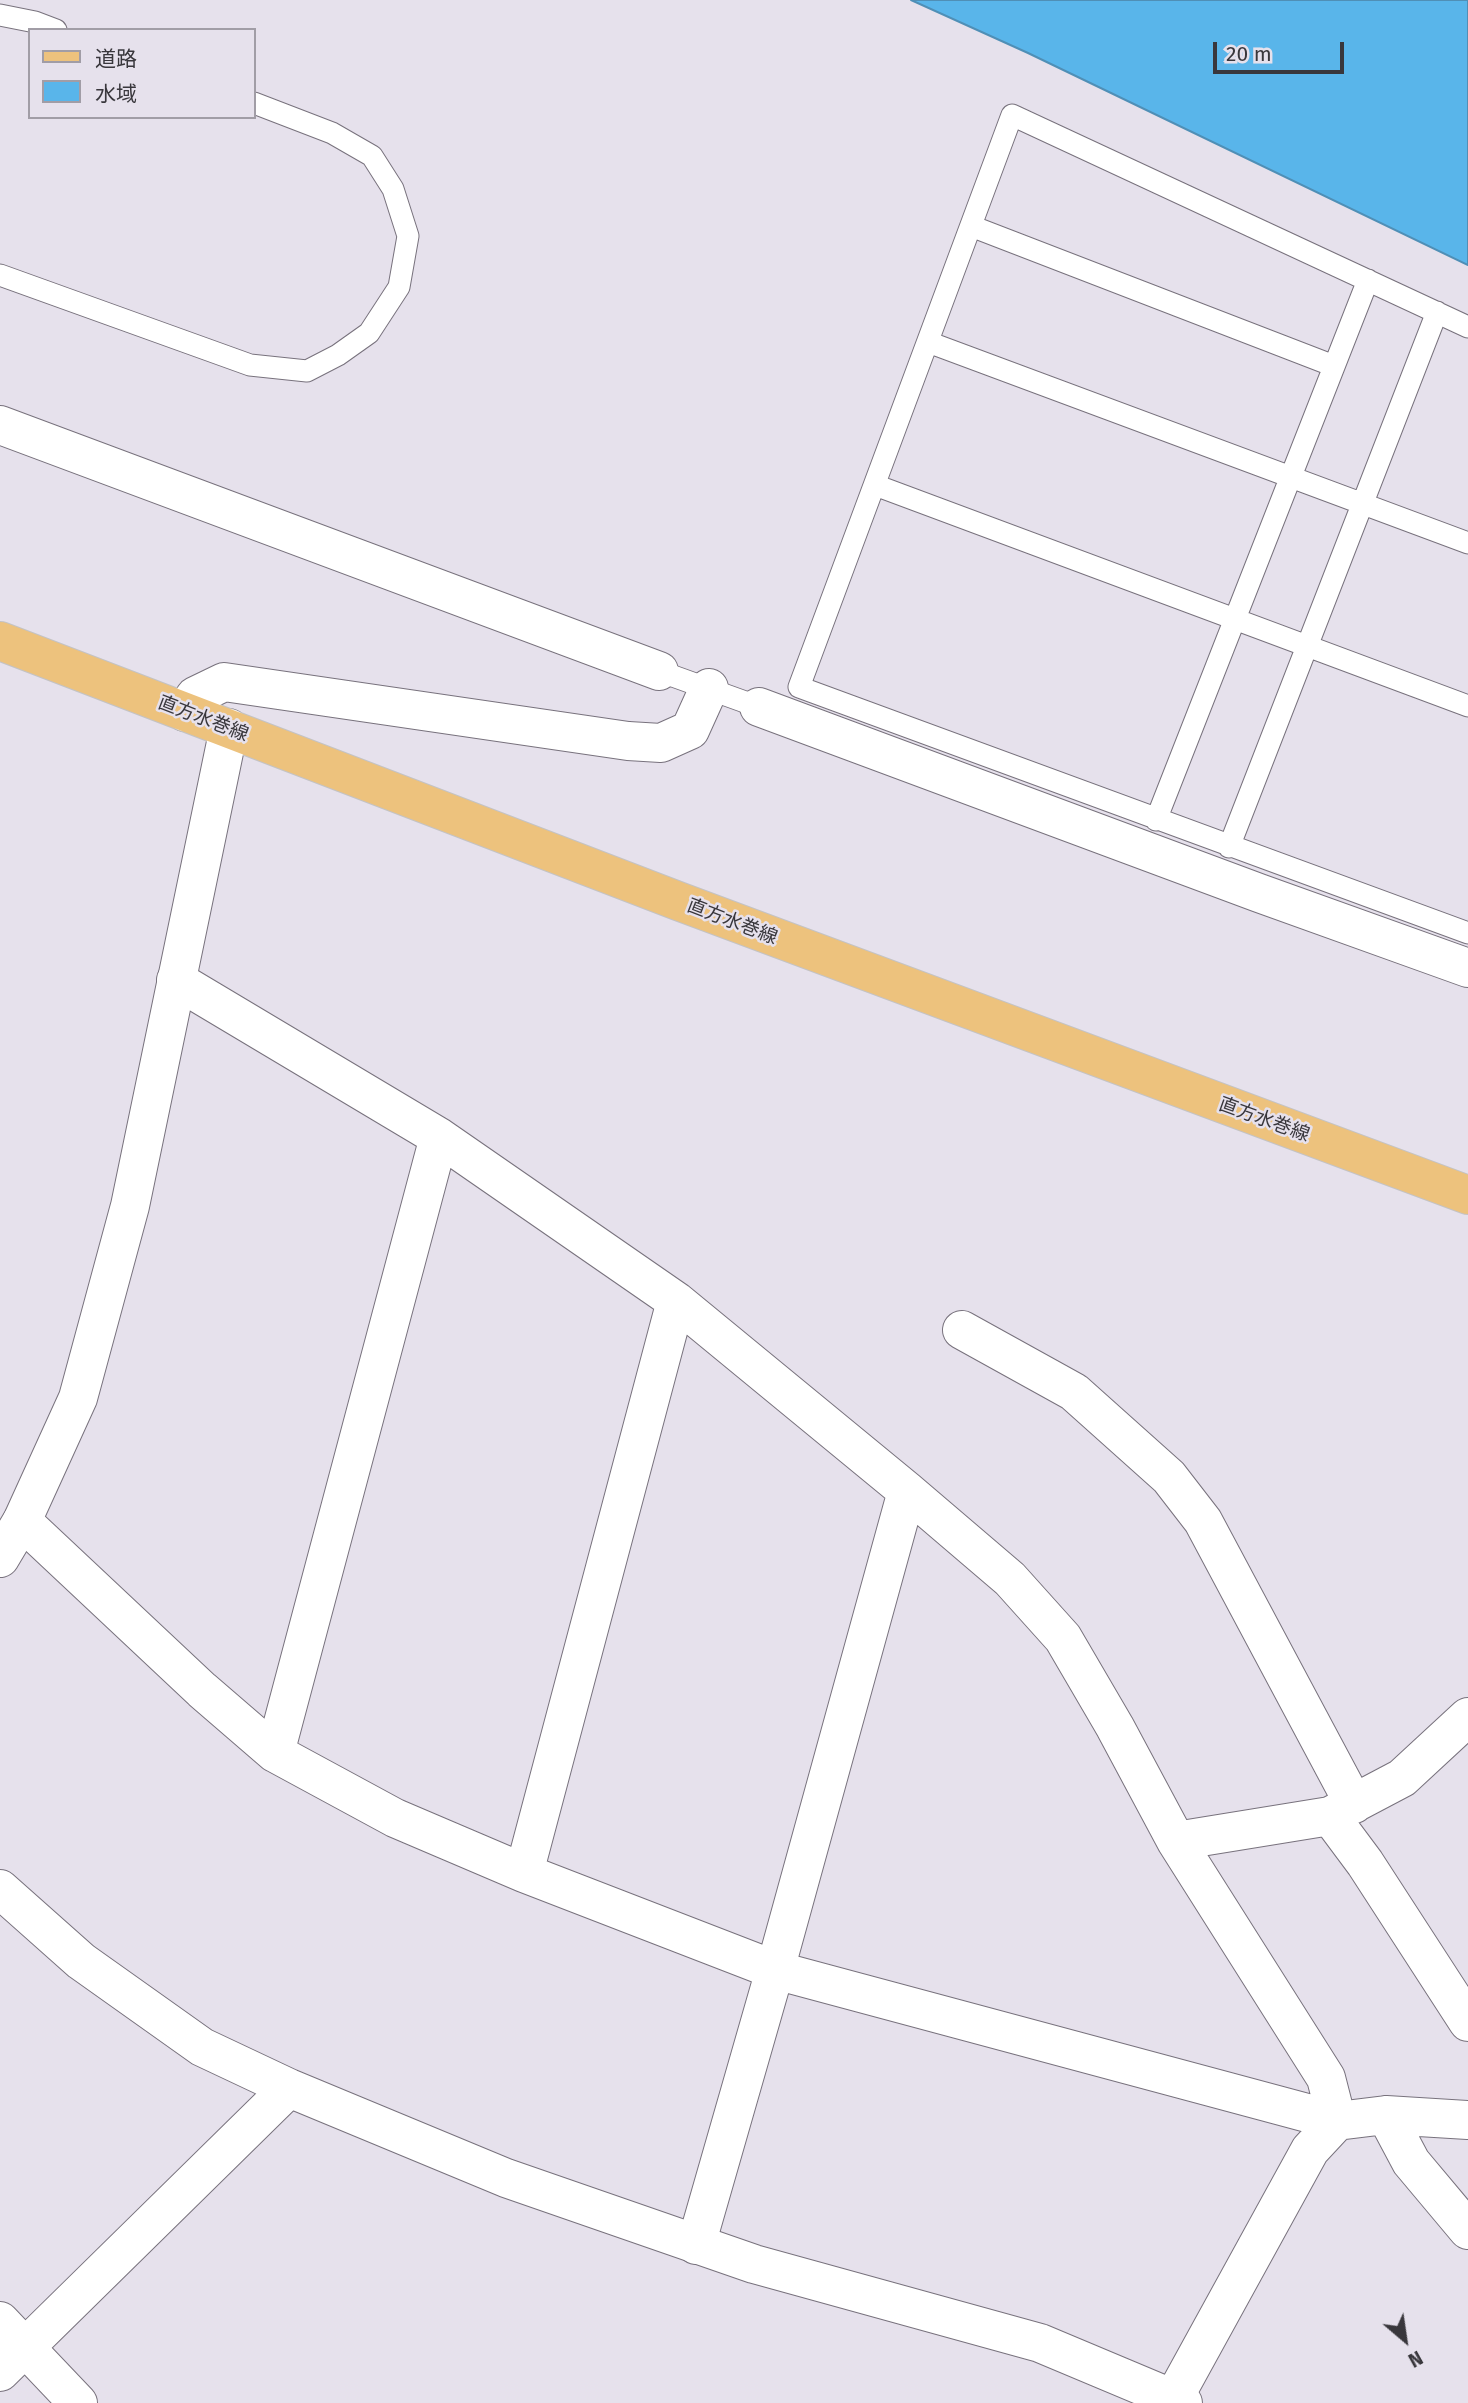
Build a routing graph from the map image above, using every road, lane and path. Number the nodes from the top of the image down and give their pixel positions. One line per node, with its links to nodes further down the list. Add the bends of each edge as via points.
1 (0, 15): 2 (lane)
2 (50, 28)
3 (256, 104): 5 (lane, via 332,132 372,156 393,189 408,236 399,287 369,333 338,355 307,370 250,366)
4 (971, 226): 6 (lane, via 1012,115); 9 (lane); 10 (lane)
5 (0, 275)
6 (1368, 280): 7 (lane); 10 (lane)
7 (1437, 312): 8 (lane); 14 (lane)
8 (1468, 327)
9 (928, 342): 12 (lane); 13 (lane)
10 (1334, 366): 12 (lane)
11 (0, 425): 19 (street)
12 (1291, 477): 14 (lane); 16 (lane)
13 (875, 485): 16 (lane); 25 (lane, via 799,687)
14 (1363, 503): 15 (lane); 18 (lane)
15 (1468, 542)
16 (1235, 619): 18 (lane); 25 (lane)
17 (0, 640): 23 (main road, 直方水巻線)
18 (1307, 646): 21 (lane); 26 (lane)
19 (659, 671): 20 (lane)
20 (709, 688): 22 (lane); 23 (street, via 690,730 661,743 224,682 195,696)
21 (1468, 706)
22 (759, 707): 28 (street)
23 (185, 712): 24 (main road, 直方水巻線)
24 (229, 728): 29 (street); 31 (main road, 直方水巻線, via 691,906)
25 (1156, 820): 26 (lane)
26 (1229, 847): 27 (lane)
27 (1468, 933)
28 (1468, 968)
29 (176, 980): 30 (street); 35 (street, via 130,1206 78,1398)
30 (439, 1137): 32 (street); 38 (street)
31 (1468, 1195)
32 (676, 1301): 34 (street); 41 (street)
33 (962, 1330): 39 (street, via 1074,1392 1169,1477 1203,1521)
34 (908, 1491): 40 (street, via 1010,1579 1063,1638); 43 (street)
35 (22, 1521): 36 (street); 38 (street)
36 (0, 1558)
37 (1468, 1717): 39 (street, via 1402,1778)
38 (275, 1753): 41 (street, via 395,1818)
39 (1342, 1810): 40 (street); 44 (street, via 1365,1863)
40 (1176, 1841): 48 (street, via 1326,2078)
41 (524, 1873): 43 (street)
42 (0, 1889): 45 (street, via 81,1961 202,2047)
43 (775, 1970): 48 (street); 50 (street)
44 (1468, 2022)
45 (289, 2088): 50 (street, via 506,2178); 51 (street)
46 (1386, 2115): 47 (street); 48 (street); 49 (street, via 1411,2162)
47 (1468, 2120)
48 (1337, 2121): 52 (street, via 1310,2150)
49 (1468, 2230)
50 (696, 2245): 52 (street, via 1040,2343)
51 (8, 2347): 53 (street)
52 (1176, 2401)
53 (78, 2403)

